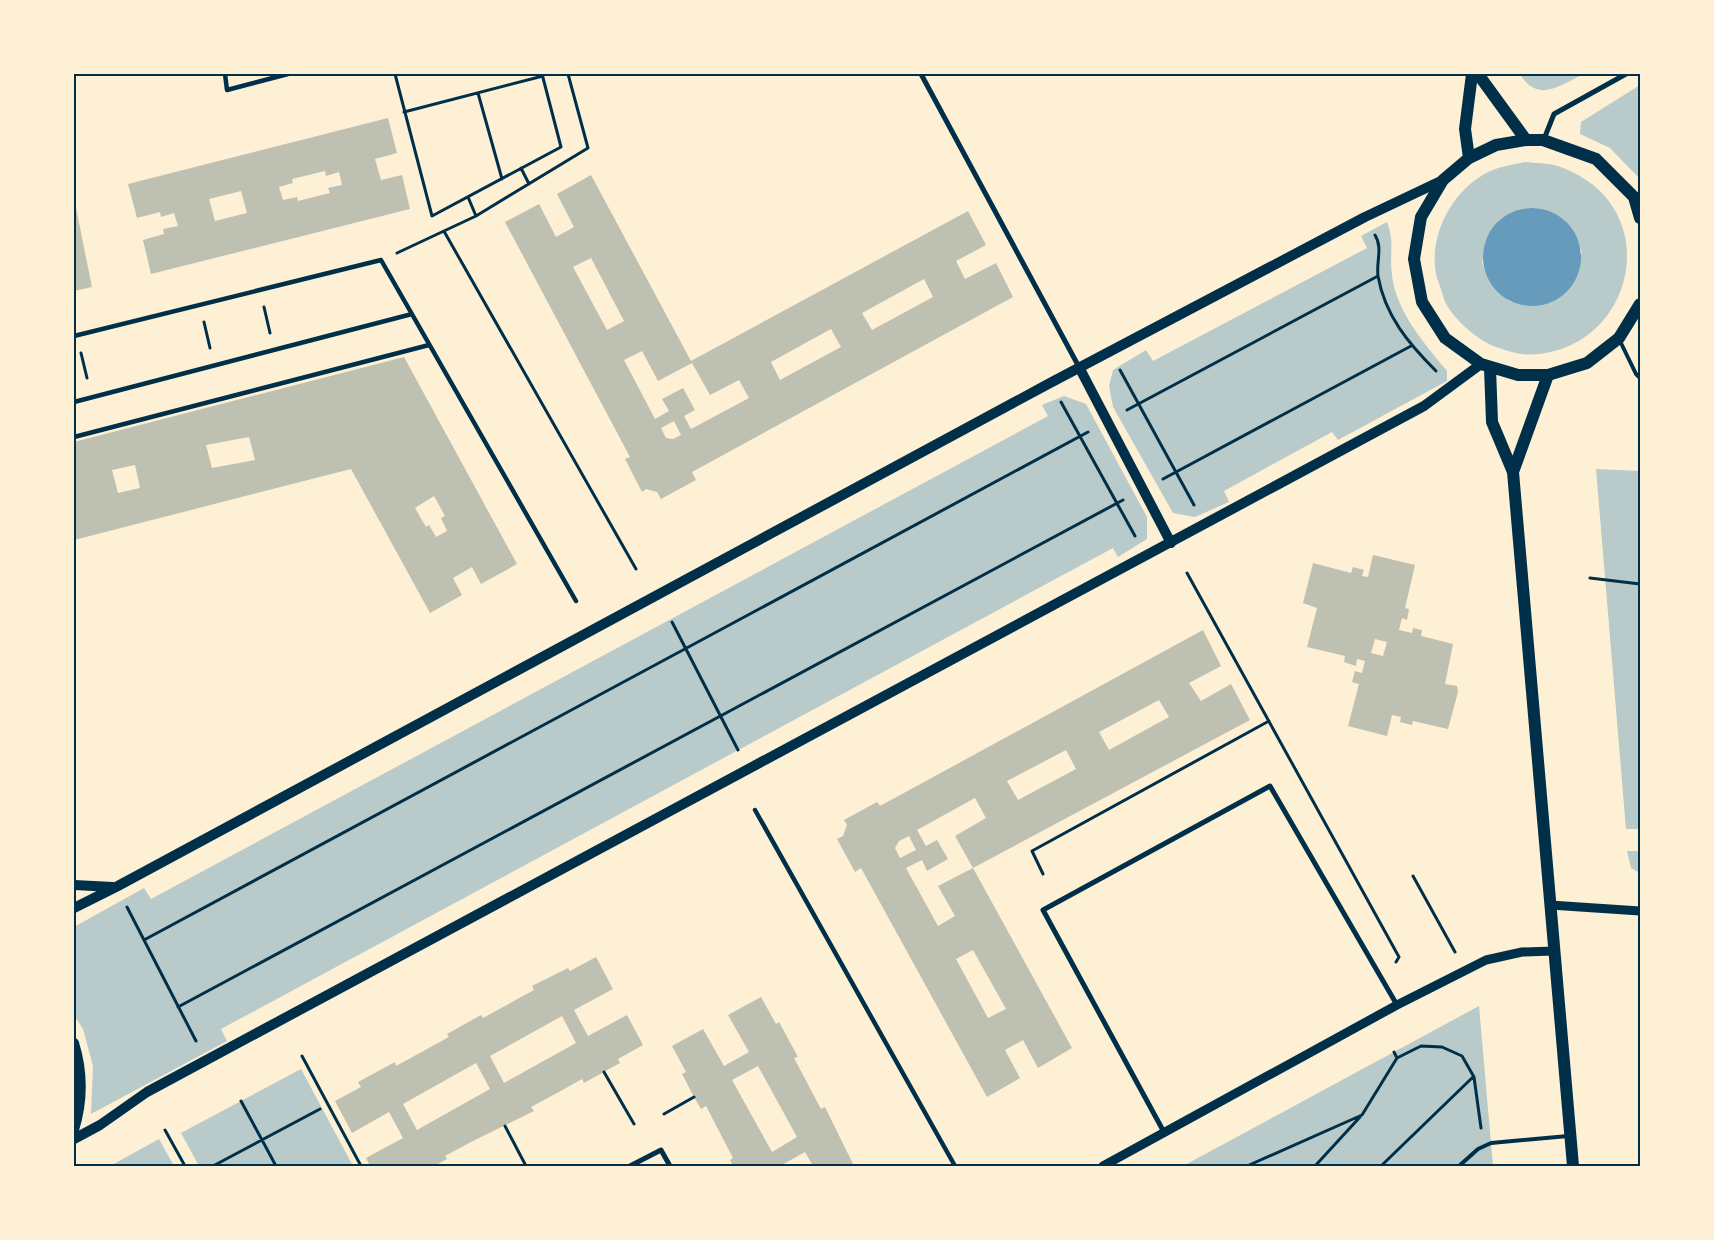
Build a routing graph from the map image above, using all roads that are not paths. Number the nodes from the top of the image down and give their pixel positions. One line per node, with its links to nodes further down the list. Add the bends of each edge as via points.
1 (225, 74): 2 (street, via 227,90)
2 (288, 74)
3 (921, 74): 18 (street)
4 (1472, 74): 9 (main road, via 1465,129)
5 (1478, 74): 7 (main road)
6 (1626, 74): 8 (street, via 1554,114)
7 (1526, 140): 8 (main road); 9 (main road, via 1496,145)
8 (1543, 140): 11 (main road, via 1596,159 1634,198)
9 (1469, 158): 10 (main road)
10 (1443, 180): 17 (main road, via 1421,217 1414,260 1422,302 1445,338); 18 (main road)
11 (1640, 218)
12 (1640, 304): 15 (main road)
13 (412, 314): 14 (street, via 381,260); 16 (street); 21 (street)
14 (75, 336)
15 (1619, 338): 19 (main road, via 1587,363); 20 (lane)
16 (429, 345): 22 (street); 25 (street)
17 (1485, 366): 19 (main road, via 1518,375); 23 (main road, via 1492,422); 24 (main road, via 1424,406)
18 (1079, 367): 24 (main road); 28 (main road)
19 (1548, 375): 23 (main road)
20 (1640, 378)
21 (74, 402)
22 (74, 437)
23 (1513, 472): 29 (main road)
24 (1171, 543): 38 (main road, via 147,1092)
25 (576, 601)
26 (755, 810): 41 (street)
27 (74, 885): 28 (main road)
28 (116, 887): 30 (main road)
29 (1550, 905): 31 (street); 32 (main road)
30 (74, 908)
31 (1640, 911)
32 (1554, 951): 33 (street, via 1522,952 1486,960); 37 (main road)
33 (1397, 1005): 36 (street); 36 (street, via 1270,786 1043,910)
34 (74, 1043): 35 (main road, via 82,1085)
35 (74, 1130)
36 (1164, 1134): 42 (street)
37 (1570, 1135): 43 (lane, via 1491,1143 1478,1148); 44 (main road)
38 (74, 1139)
39 (630, 1166): 40 (street, via 661,1150)
40 (670, 1166)
41 (955, 1166)
42 (1103, 1166)
43 (1459, 1166)
44 (1573, 1166)

